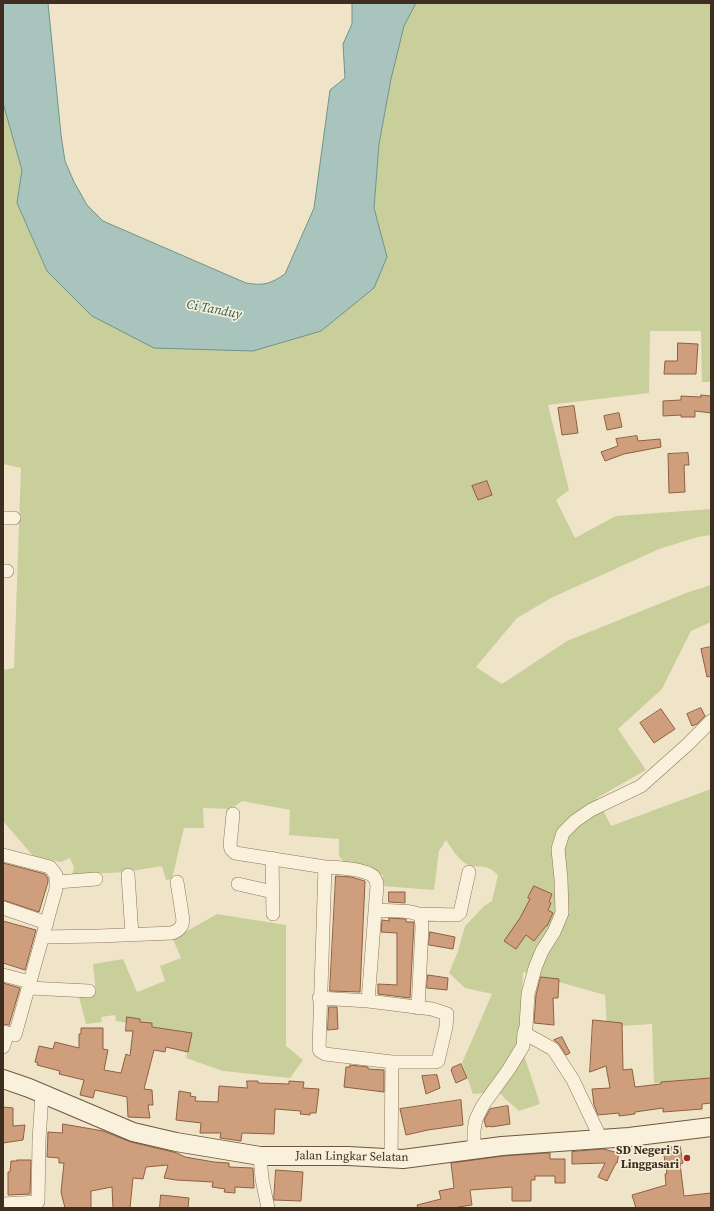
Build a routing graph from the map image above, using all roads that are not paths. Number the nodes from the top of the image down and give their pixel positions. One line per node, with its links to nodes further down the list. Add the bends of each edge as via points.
1 (711, 721): 27 (street, via 641,786 591,810 563,833 558,849 562,913 535,968 528,994)
2 (233, 814): 4 (street, via 230,845 232,851)
3 (3, 855): 9 (street, via 50,867 56,875)
4 (272, 858): 5 (street); 12 (street)
5 (324, 867): 14 (street, via 345,868 374,876 377,886); 23 (street)
6 (469, 872): 16 (street, via 460,913)
7 (128, 876): 18 (street)
8 (96, 879): 9 (street)
9 (57, 882): 17 (street)
10 (177, 882): 18 (street, via 182,920 180,928 172,933)
11 (238, 884): 12 (street)
12 (273, 892): 15 (street)
13 (3, 908): 17 (street)
14 (375, 910): 16 (street); 24 (street)
15 (273, 914)
16 (420, 914): 25 (street, via 422,927)
17 (47, 923): 19 (street)
18 (132, 935): 19 (street)
19 (43, 937): 21 (street)
20 (3, 974): 21 (street)
21 (29, 985): 22 (street); 26 (street, via 15,1035)
22 (89, 991)
23 (319, 998): 24 (street); 29 (street, via 320,1052 332,1056)
24 (368, 1001): 25 (street)
25 (418, 1008): 29 (street, via 445,1012 447,1015 438,1060)
26 (5, 1032): 28 (street)
27 (524, 1033): 33 (street, via 553,1049 572,1080); 34 (street, via 523,1046 476,1119)
28 (3, 1047)
29 (392, 1062): 36 (street)
30 (3, 1079): 31 (street, Jalan Lingkar Selatan)
31 (42, 1094): 35 (street, Jalan Lingkar Selatan, via 133,1132); 37 (street, via 38,1202)
32 (711, 1127): 33 (street, Jalan Lingkar Selatan)
33 (601, 1139): 34 (street, Jalan Lingkar Selatan)
34 (474, 1150): 36 (street, Jalan Lingkar Selatan)
35 (260, 1156): 36 (street, Jalan Lingkar Selatan, via 348,1156); 38 (street)
36 (391, 1159)
37 (3, 1204)
38 (268, 1208)

